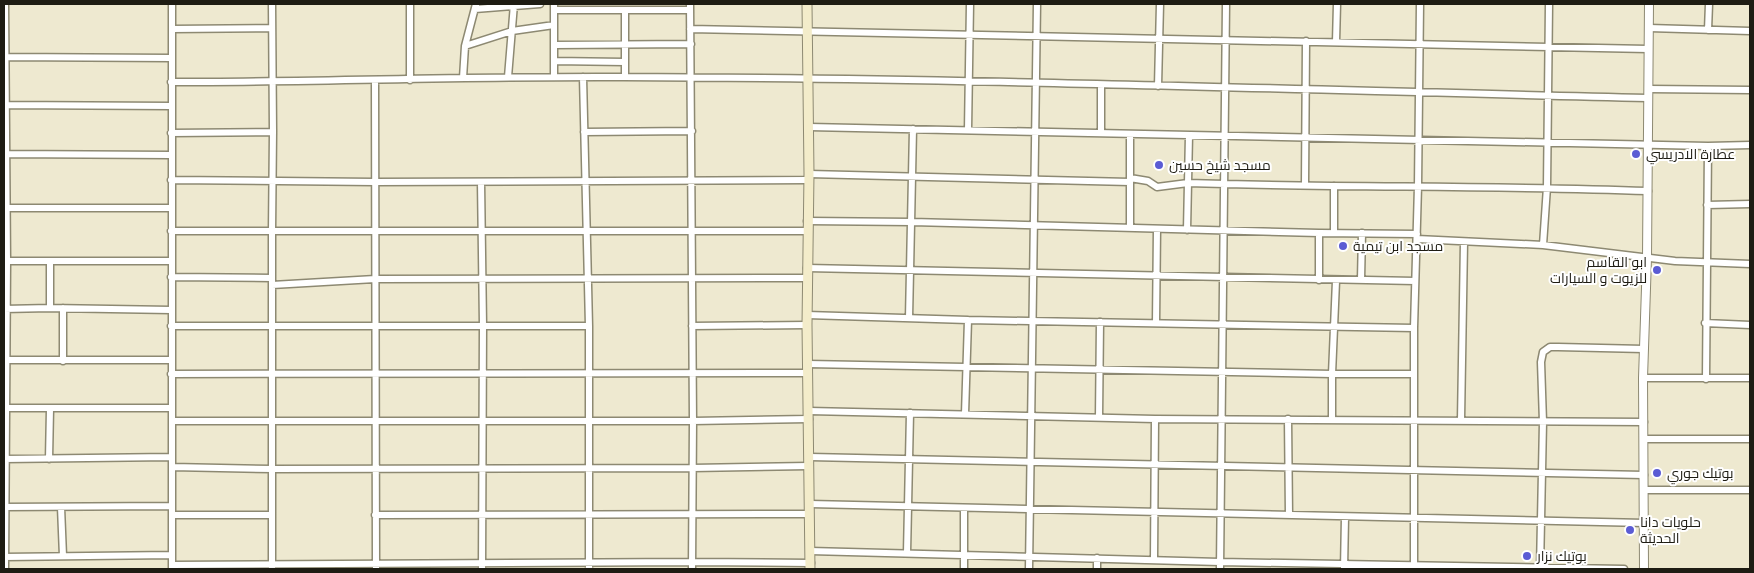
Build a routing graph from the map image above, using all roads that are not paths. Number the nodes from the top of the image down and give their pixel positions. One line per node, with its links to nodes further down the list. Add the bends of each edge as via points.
1 (5, 4): 44 (street)
2 (172, 4): 25 (street)
3 (272, 4): 23 (street)
4 (410, 4): 56 (street)
5 (540, 4): 16 (street)
6 (807, 4): 29 (main road)
7 (970, 4): 31 (street)
8 (1037, 4): 32 (street)
9 (1160, 4): 33 (street)
10 (1226, 4): 34 (street)
11 (1337, 4): 36 (street)
12 (1420, 4): 38 (street)
13 (1549, 4): 42 (street)
14 (1649, 4): 24 (street)
15 (1709, 4): 27 (street)
16 (514, 5): 17 (street); 28 (street)
17 (476, 7): 41 (street)
18 (554, 7): 21 (street); 22 (street)
19 (645, 7): 20 (street); 21 (street)
20 (690, 7): 26 (street)
21 (625, 10): 40 (street)
22 (554, 26): 28 (street); 39 (street)
23 (272, 28): 25 (street); 58 (street)
24 (1648, 28): 27 (street); 43 (street)
25 (172, 29): 45 (street)
26 (690, 29): 29 (street); 37 (street)
27 (1708, 30): 30 (street)
28 (512, 31): 41 (street); 48 (street)
29 (807, 31): 31 (street); 54 (main road)
30 (1750, 31)
31 (970, 35): 32 (street); 59 (street)
32 (1037, 36): 33 (street); 60 (street)
33 (1158, 40): 34 (street); 62 (street)
34 (1226, 40): 35 (street); 63 (street)
35 (1306, 41): 36 (street); 64 (street)
36 (1336, 42): 38 (street)
37 (691, 44): 40 (street); 52 (street)
38 (1419, 44): 42 (street); 67 (street)
39 (554, 45): 40 (street); 46 (street)
40 (626, 45): 47 (street)
41 (465, 46): 53 (street)
42 (1549, 47): 43 (street); 68 (street)
43 (1648, 49): 65 (street)
44 (4, 57): 45 (street); 70 (street)
45 (172, 58): 57 (street)
46 (554, 61): 47 (street); 49 (street)
47 (626, 62): 51 (street)
48 (508, 77): 49 (street); 53 (street)
49 (554, 77): 50 (street)
50 (583, 77): 51 (street); 78 (street)
51 (626, 77): 52 (street)
52 (692, 77): 54 (street); 75 (street)
53 (462, 78): 56 (street)
54 (808, 78): 59 (street); 72 (main road)
55 (375, 80): 56 (street); 58 (street); 100 (street)
56 (410, 80)
57 (171, 82): 58 (street); 71 (street)
58 (273, 82): 77 (street)
59 (969, 82): 60 (street); 74 (street)
60 (1036, 83): 61 (street); 76 (street)
61 (1101, 85): 62 (street); 80 (street)
62 (1158, 86): 63 (street)
63 (1225, 88): 64 (street); 83 (street)
64 (1306, 89): 67 (street); 84 (street)
65 (1649, 89): 66 (street); 69 (street)
66 (1750, 90)
67 (1419, 93): 68 (street); 85 (street)
68 (1548, 95): 69 (street); 86 (street)
69 (1648, 98): 87 (street)
70 (5, 105): 71 (street); 90 (street)
71 (172, 106): 79 (street)
72 (808, 127): 73 (street); 93 (main road)
73 (913, 129): 74 (street); 92 (street)
74 (968, 130): 76 (street)
75 (692, 131): 78 (street); 99 (street)
76 (1034, 131): 80 (street); 94 (street)
77 (273, 132): 79 (street); 97 (street)
78 (584, 132): 98 (street)
79 (171, 133): 91 (street)
80 (1101, 133): 81 (street)
81 (1130, 134): 82 (street); 96 (street)
82 (1189, 136): 83 (street); 102 (street)
83 (1225, 136): 84 (street); 103 (street)
84 (1306, 137): 85 (street); 104 (street)
85 (1419, 139): 86 (street); 106 (street)
86 (1547, 141): 87 (street); 107 (street)
87 (1648, 144): 89 (street); 108 (street)
88 (1750, 145): 89 (street)
89 (1708, 146): 110 (street)
90 (5, 154): 91 (street); 111 (street)
91 (171, 155): 95 (street)
92 (912, 176): 93 (street); 94 (street); 114 (street)
93 (808, 177): 99 (street); 113 (main road)
94 (1035, 178): 96 (street); 115 (street)
95 (171, 180): 97 (street); 112 (street)
96 (1130, 180): 102 (street, via 1148,181 1157,187); 116 (street)
97 (273, 181): 100 (street); 124 (street)
98 (587, 181): 99 (street); 101 (street); 119 (street)
99 (692, 181): 120 (street)
100 (375, 182): 101 (street); 125 (street)
101 (481, 182): 118 (street)
102 (1188, 182): 103 (street); 121 (street)
103 (1224, 184): 104 (street); 122 (street)
104 (1305, 185): 105 (street)
105 (1334, 186): 106 (street); 129 (street)
106 (1418, 186): 107 (street); 130 (street)
107 (1547, 187): 108 (street); 132 (street)
108 (1648, 191): 133 (street)
109 (1750, 204): 110 (street)
110 (1707, 205): 137 (street)
111 (5, 208): 112 (street); 134 (street)
112 (172, 208): 123 (street)
113 (808, 221): 114 (street); 126 (main road)
114 (912, 222): 115 (street); 139 (street)
115 (1035, 226): 116 (street); 141 (street)
116 (1130, 228): 117 (street)
117 (1157, 229): 121 (street); 142 (street)
118 (483, 230): 119 (street); 125 (street); 147 (street)
119 (588, 230): 120 (street); 148 (street)
120 (692, 230): 126 (street); 145 (street)
121 (1187, 230): 122 (street)
122 (1223, 230): 127 (street); 144 (street)
123 (171, 231): 124 (street); 135 (street)
124 (272, 231): 125 (street); 153 (street)
125 (374, 231): 146 (street)
126 (807, 231): 140 (main road)
127 (1319, 233): 129 (street); 149 (street)
128 (1362, 233): 129 (street); 130 (street); 150 (street)
129 (1334, 234)
130 (1416, 236): 131 (street); 152 (street)
131 (1464, 242): 132 (street); 211 (street)
132 (1543, 245): 133 (street)
133 (1647, 258): 137 (street); 176 (street)
134 (5, 261): 136 (street); 156 (street)
135 (171, 261): 136 (street); 143 (street)
136 (50, 262): 154 (street)
137 (1706, 263): 138 (street); 164 (street)
138 (1750, 264)
139 (911, 270): 140 (street); 141 (street); 159 (street)
140 (807, 273): 145 (street); 158 (main road)
141 (1034, 274): 142 (street); 161 (street)
142 (1157, 276): 144 (street); 163 (street)
143 (171, 277): 153 (street); 157 (street)
144 (1222, 277): 149 (street); 166 (street)
145 (692, 278): 148 (street); 172 (street)
146 (375, 279): 147 (street); 153 (street); 170 (street)
147 (482, 279): 148 (street); 165 (street)
148 (589, 279): 171 (street)
149 (1318, 280): 151 (street)
150 (1362, 280): 151 (street); 152 (street)
151 (1336, 281): 174 (street)
152 (1415, 281): 175 (street)
153 (272, 282): 169 (street)
154 (50, 308): 155 (street); 156 (street)
155 (63, 308): 157 (street); 178 (street)
156 (5, 309): 177 (street)
157 (171, 310): 168 (street)
158 (807, 315): 159 (street); 173 (main road)
159 (909, 318): 160 (street)
160 (968, 320): 161 (street); 180 (street)
161 (1033, 321): 162 (street); 182 (street)
162 (1100, 322): 163 (street); 183 (street)
163 (1156, 323): 166 (street)
164 (1705, 323): 167 (street); 195 (street)
165 (483, 325): 170 (street); 171 (street); 190 (street)
166 (1222, 325): 174 (street); 185 (street)
167 (1750, 325)
168 (171, 326): 169 (street); 179 (street)
169 (272, 326): 170 (street); 186 (street)
170 (375, 326): 187 (street)
171 (589, 326): 184 (street)
172 (692, 326): 173 (street); 188 (street)
173 (807, 326): 181 (main road)
174 (1334, 327): 175 (street); 191 (street)
175 (1414, 328): 192 (street)
176 (1644, 349): 193 (street); 216 (street, via 1558,347 1545,350 1541,362)
177 (5, 360): 178 (street); 196 (street)
178 (63, 360): 179 (street)
179 (171, 360): 189 (street)
180 (967, 367): 181 (street); 182 (street); 200 (street)
181 (808, 368): 188 (street); 201 (main road)
182 (1033, 368): 183 (street); 202 (street)
183 (1099, 369): 185 (street); 203 (street)
184 (589, 372): 188 (street); 190 (street); 208 (street)
185 (1221, 372): 191 (street); 209 (street)
186 (272, 373): 187 (street); 189 (street); 206 (street)
187 (376, 373): 190 (street); 207 (street)
188 (692, 373): 214 (street)
189 (171, 374): 197 (street)
190 (483, 374): 213 (street)
191 (1332, 374): 192 (street); 210 (street)
192 (1414, 374): 215 (street)
193 (1643, 378): 195 (street); 217 (street)
194 (1750, 378): 195 (street)
195 (1706, 379)
196 (5, 408): 198 (street); 221 (street)
197 (172, 408): 198 (street); 212 (street)
198 (50, 409): 222 (street)
199 (910, 413): 200 (street); 201 (street); 223 (street)
200 (965, 414): 202 (street)
201 (809, 415): 214 (street); 224 (main road)
202 (1032, 415): 203 (street); 225 (street)
203 (1099, 417): 204 (street)
204 (1155, 419): 209 (street); 226 (street)
205 (1288, 419): 209 (street); 210 (street); 229 (street)
206 (271, 420): 207 (street); 212 (street); 233 (street)
207 (375, 420): 213 (street); 230 (street)
208 (590, 420): 213 (street); 214 (street); 231 (street)
209 (1220, 420): 228 (street)
210 (1332, 420): 215 (street)
211 (1461, 420): 215 (street); 216 (street)
212 (172, 421): 220 (street)
213 (483, 421): 234 (street)
214 (693, 421): 232 (street)
215 (1415, 421): 235 (street)
216 (1543, 422): 217 (street); 236 (street)
217 (1644, 422): 218 (street)
218 (1644, 439): 219 (street); 237 (street)
219 (1750, 439)
220 (171, 458): 222 (street); 227 (street)
221 (4, 459): 222 (street); 241 (street)
222 (49, 459)
223 (908, 460): 224 (street); 225 (street); 243 (street)
224 (809, 462): 232 (street); 244 (main road)
225 (1031, 463): 226 (street); 246 (street)
226 (1155, 465): 228 (street); 247 (street)
227 (172, 467): 233 (street); 240 (street)
228 (1221, 467): 229 (street); 249 (street)
229 (1289, 467): 235 (street); 253 (street)
230 (375, 468): 233 (street); 234 (street); 252 (street)
231 (589, 468): 232 (street); 234 (street); 255 (street)
232 (692, 468): 248 (street)
233 (272, 469): 251 (street)
234 (483, 469): 254 (street)
235 (1415, 470): 236 (street); 257 (street)
236 (1542, 473): 237 (street); 258 (street)
237 (1644, 475): 238 (street)
238 (1645, 490): 239 (street); 259 (street)
239 (1750, 490)
240 (172, 506): 242 (street); 250 (street)
241 (5, 507): 242 (street); 264 (street)
242 (61, 507): 265 (street)
243 (908, 507): 244 (street); 245 (street); 262 (street)
244 (809, 509): 248 (street); 260 (main road)
245 (964, 509): 246 (street); 263 (street)
246 (1030, 510): 247 (street); 266 (street)
247 (1155, 513): 249 (street); 268 (street)
248 (692, 514): 255 (street); 269 (street)
249 (1220, 514): 253 (street); 275 (street)
250 (172, 515): 251 (street); 261 (street)
251 (272, 515): 270 (street)
252 (375, 515): 254 (street); 271 (street)
253 (1289, 515): 256 (street)
254 (483, 516): 255 (street); 272 (street)
255 (589, 516): 273 (street)
256 (1345, 517): 257 (street); 276 (street)
257 (1414, 518): 258 (street); 278 (street)
258 (1542, 521): 259 (street); 284 (street)
259 (1645, 523): 286 (street)
260 (810, 551): 262 (street); 274 (main road)
261 (172, 554): 265 (street); 277 (street)
262 (907, 554): 263 (street)
263 (964, 555): 266 (street); 281 (street)
264 (4, 556): 265 (street); 279 (street)
265 (63, 556)
266 (1030, 557): 267 (street); 282 (street)
267 (1097, 558): 268 (street); 283 (street)
268 (1154, 560): 275 (street)
269 (692, 562): 273 (street); 274 (street); 280 (street)
270 (272, 566): 271 (street); 277 (street)
271 (375, 566): 272 (street)
272 (482, 566): 273 (street)
273 (589, 566)
274 (811, 566)
275 (1220, 566): 276 (street)
276 (1344, 566): 278 (street)
277 (172, 567)
278 (1414, 567): 284 (street)
279 (5, 569)
280 (692, 569)
281 (964, 569)
282 (1030, 569)
283 (1097, 569)
284 (1540, 569): 285 (street)
285 (1624, 569)
286 (1644, 569)

